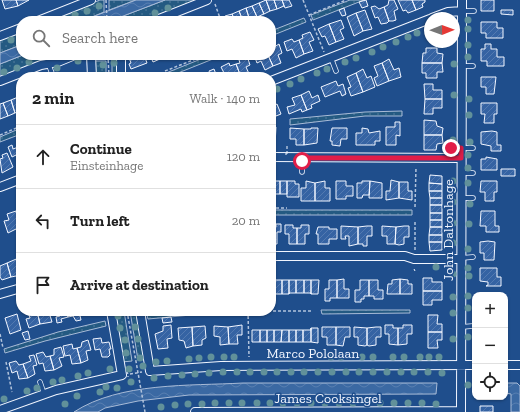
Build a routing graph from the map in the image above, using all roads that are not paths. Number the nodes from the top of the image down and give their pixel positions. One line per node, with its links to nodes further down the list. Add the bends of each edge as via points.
1 (91, 0): 7 (street)
2 (211, 0): 8 (street)
3 (462, 0): 4 (street, John Daltonhage)
4 (462, 11): 5 (lane); 6 (street); 17 (street, John Daltonhage)
5 (474, 11)
6 (448, 12)
7 (51, 16)
8 (168, 16)
9 (424, 21): 12 (street)
10 (16, 30): 11 (street)
11 (0, 36)
12 (328, 57): 19 (lane); 25 (street)
13 (58, 60): 16 (street)
14 (91, 60): 22 (street)
15 (120, 60): 23 (street)
16 (48, 63): 20 (street); 21 (lane)
17 (462, 66): 18 (lane); 28 (street, John Daltonhage)
18 (474, 66)
19 (336, 71)
20 (24, 72)
21 (51, 72)
22 (92, 72)
23 (121, 72)
24 (16, 75): 26 (street)
25 (276, 79)
26 (0, 81)
27 (450, 148): 28 (lane)
28 (461, 148): 29 (lane); 32 (street, John Daltonhage)
29 (473, 148)
30 (276, 158): 31 (street)
31 (302, 158): 32 (street); 33 (lane)
32 (461, 158): 34 (street, John Daltonhage)
33 (302, 172)
34 (461, 173): 35 (lane); 38 (street, John Daltonhage)
35 (473, 173)
36 (16, 182): 37 (street)
37 (0, 187)
38 (461, 198): 39 (lane); 41 (street, John Daltonhage)
39 (473, 198)
40 (276, 256): 41 (street)
41 (461, 258): 42 (lane); 48 (street, John Daltonhage)
42 (473, 258)
43 (16, 289): 44 (street)
44 (0, 294)
45 (112, 316): 54 (street, via 122,375)
46 (141, 316): 49 (street, Marco Pololaan, via 148,371 221,366)
47 (472, 326): 48 (lane)
48 (461, 327): 49 (street, John Daltonhage)
49 (461, 365): 50 (street, Marco Pololaan); 57 (street, John Daltonhage)
50 (472, 365)
51 (508, 365): 52 (street)
52 (520, 365)
53 (40, 382): 54 (lane)
54 (44, 394): 55 (street)
55 (0, 410)
56 (195, 412): 57 (street, James Cooksingel)
57 (461, 412)

